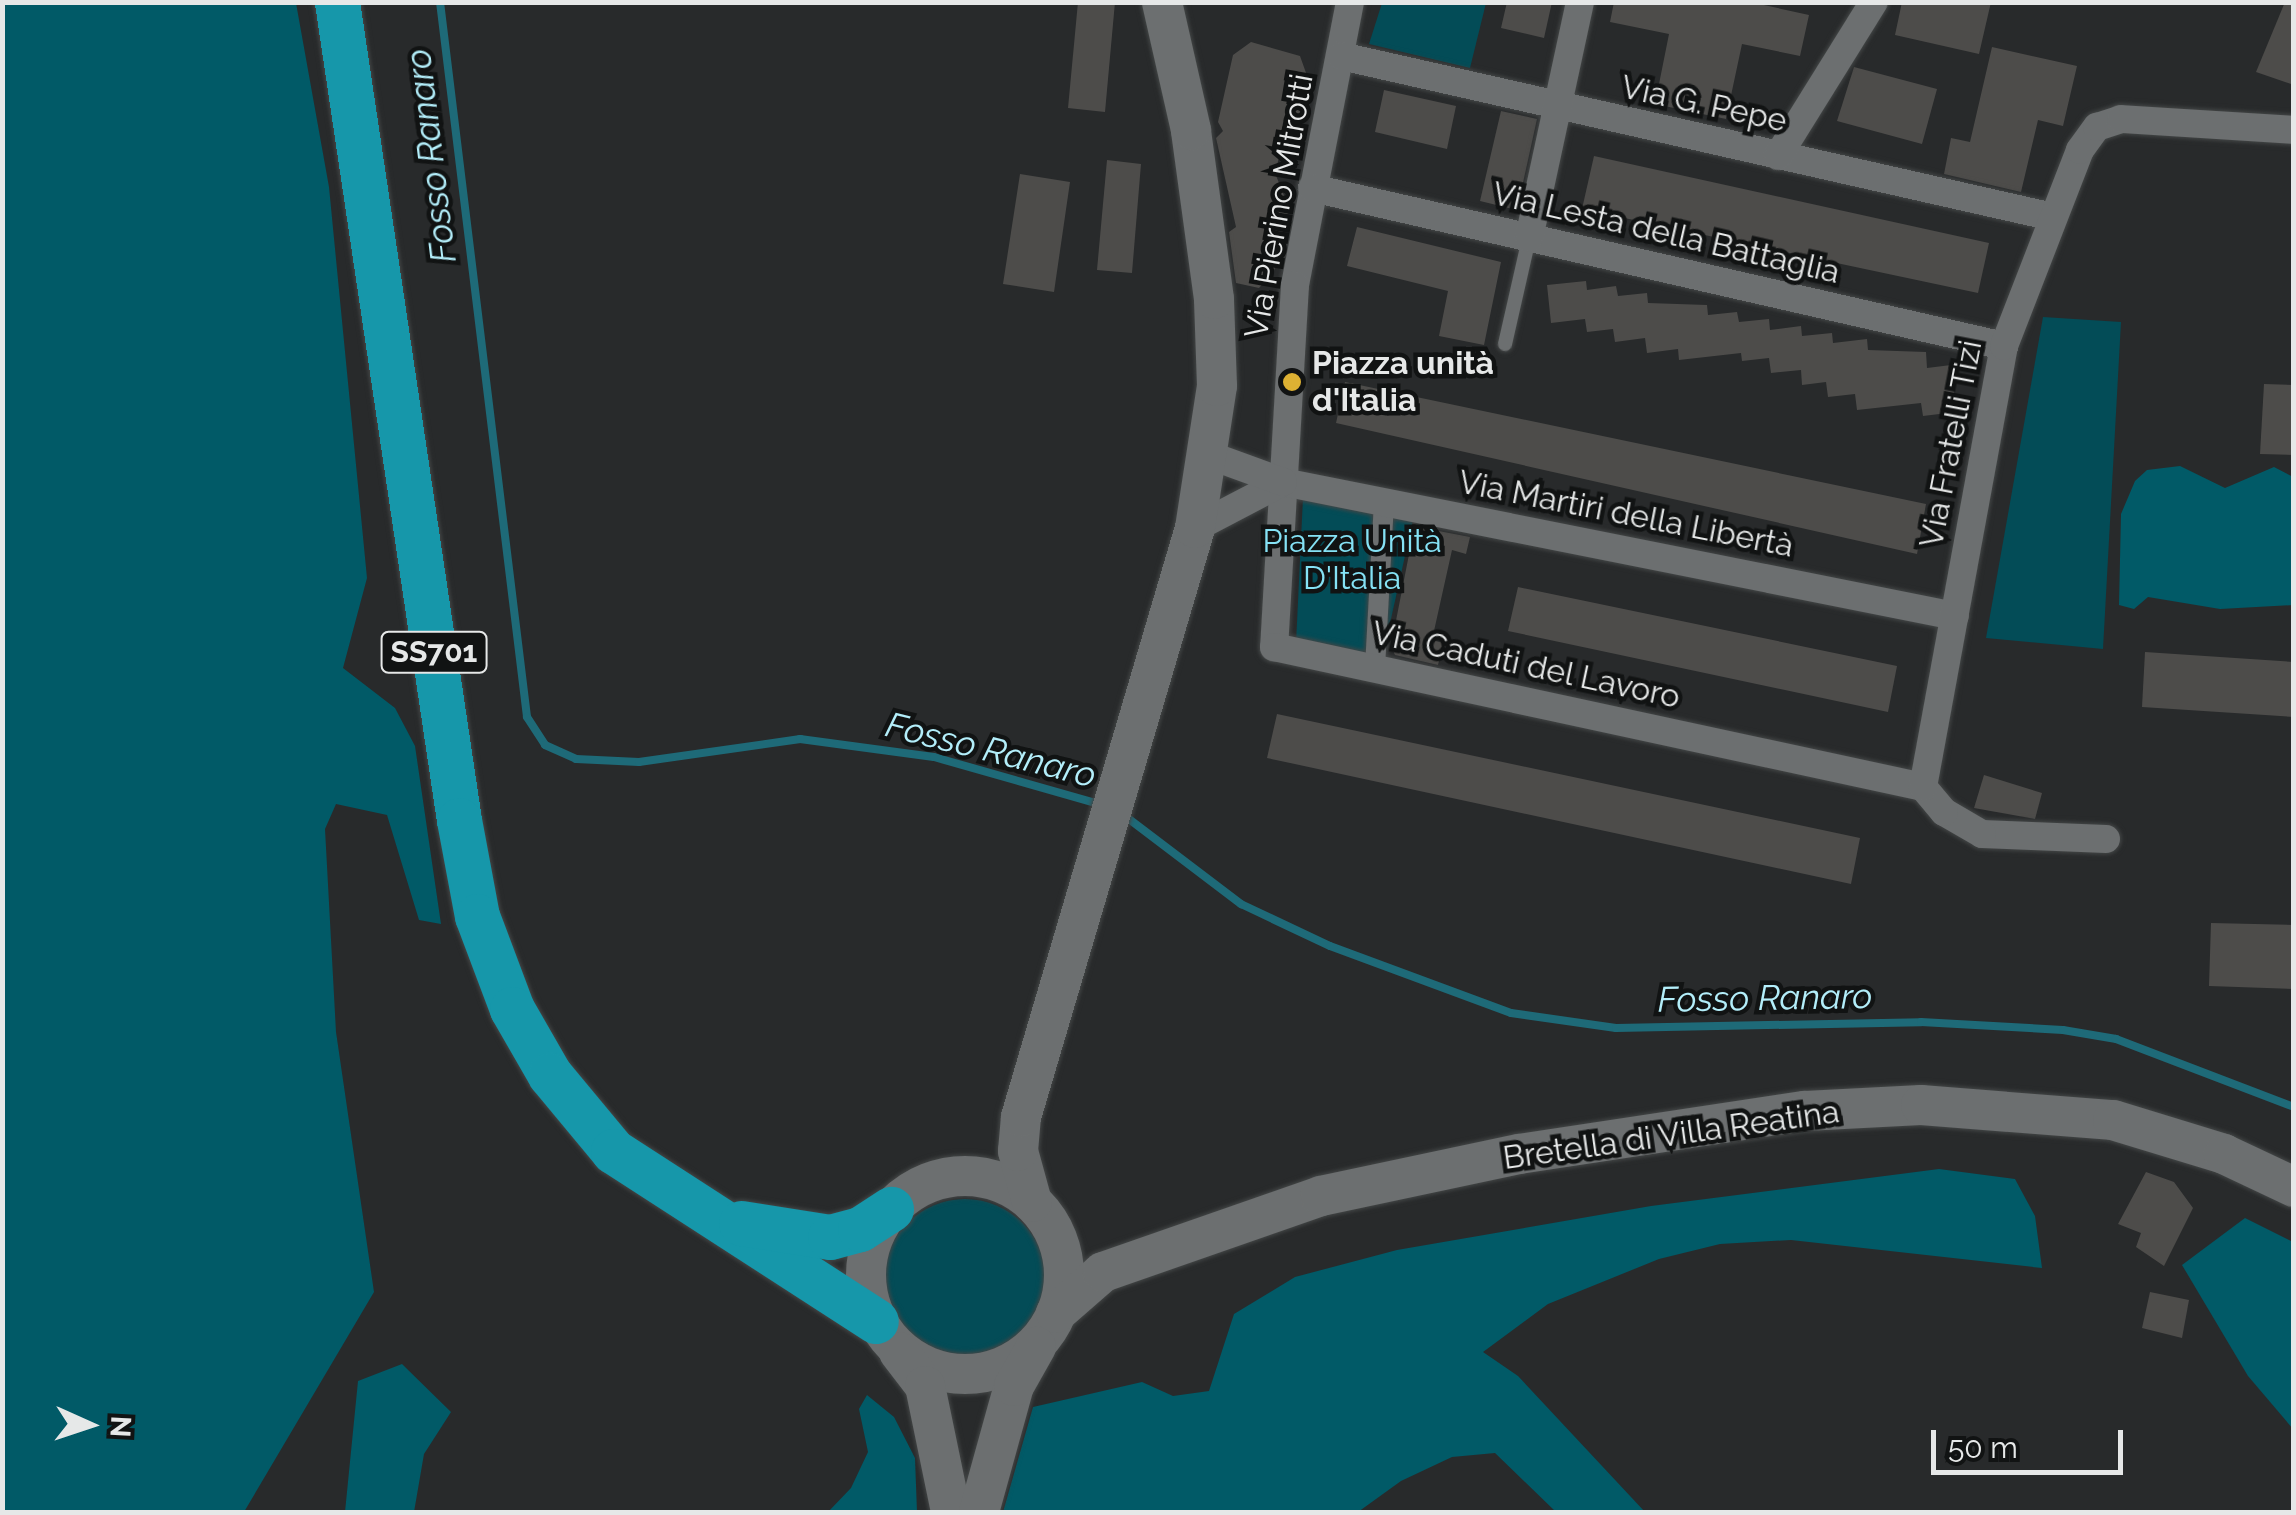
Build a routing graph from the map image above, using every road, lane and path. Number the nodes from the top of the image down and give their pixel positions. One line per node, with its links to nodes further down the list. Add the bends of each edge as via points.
1 (336, 2): 27 (highway, SS701, via 477,916 512,1009 550,1075 613,1151)
2 (1162, 2): 15 (main road, via 1192,130 1214,299)
3 (1350, 2): 6 (street, Via Pierino Mitrotti)
4 (1580, 2): 7 (street)
5 (1874, 2): 9 (street)
6 (1341, 56): 7 (street, Via G. Pepe); 10 (street, Via Pierino Mitrotti)
7 (1558, 109): 9 (street, Via G. Pepe); 12 (street)
8 (2294, 130): 11 (street, Via Fratelli Tizi, via 2120,119 2096,127)
9 (1778, 156): 11 (street, Via G. Pepe)
10 (1312, 188): 12 (street, Via Lesta della Battaglia); 16 (street, Via Pierino Mitrotti, via 1295,284)
11 (2054, 217): 14 (street, Via Fratelli Tizi)
12 (1529, 238): 13 (lane); 14 (street, Via Lesta della Battaglia)
13 (1505, 344)
14 (2004, 346): 19 (street, Via Fratelli Tizi)
15 (1209, 455): 16 (street); 18 (main road)
16 (1283, 482): 17 (street, Via Martiri della Libertà); 18 (street); 20 (street, Via Caduti del Lavoro, via 1274,646)
17 (1384, 502): 19 (street, Via Martiri della Libertà); 20 (street)
18 (1194, 528): 23 (main road, via 1137,739)
19 (1955, 616): 21 (street, Via Fratelli Tizi)
20 (1375, 668): 21 (street, Via Caduti del Lavoro)
21 (1924, 786): 22 (street, via 1944,812 1982,834)
22 (2106, 839)
23 (1031, 1074): 24 (main road, via 994,1143); 28 (main road, via 1018,1151)
24 (950, 1177): 26 (main road, via 918,1187); 28 (main road, via 1008,1185)
25 (2294, 1187): 29 (main road, Bretella di Villa Reatina, via 2224,1154 2113,1120 1921,1105 1702,1123 1520,1154 1321,1196)
26 (890, 1209): 27 (highway, SS701, via 860,1229 830,1237 749,1226); 31 (main road, via 866,1262)
27 (711, 1212): 31 (highway, SS701)
28 (1042, 1216): 29 (main road, via 1100,1251); 30 (main road, via 1063,1285)
29 (1169, 1250): 30 (main road, Bretella di Villa Reatina, via 1103,1272)
30 (1048, 1327): 31 (main road, via 1015,1361 954,1374); 33 (main road, via 1014,1386)
31 (887, 1335): 32 (main road, via 925,1386)
32 (950, 1512)
33 (980, 1512)

